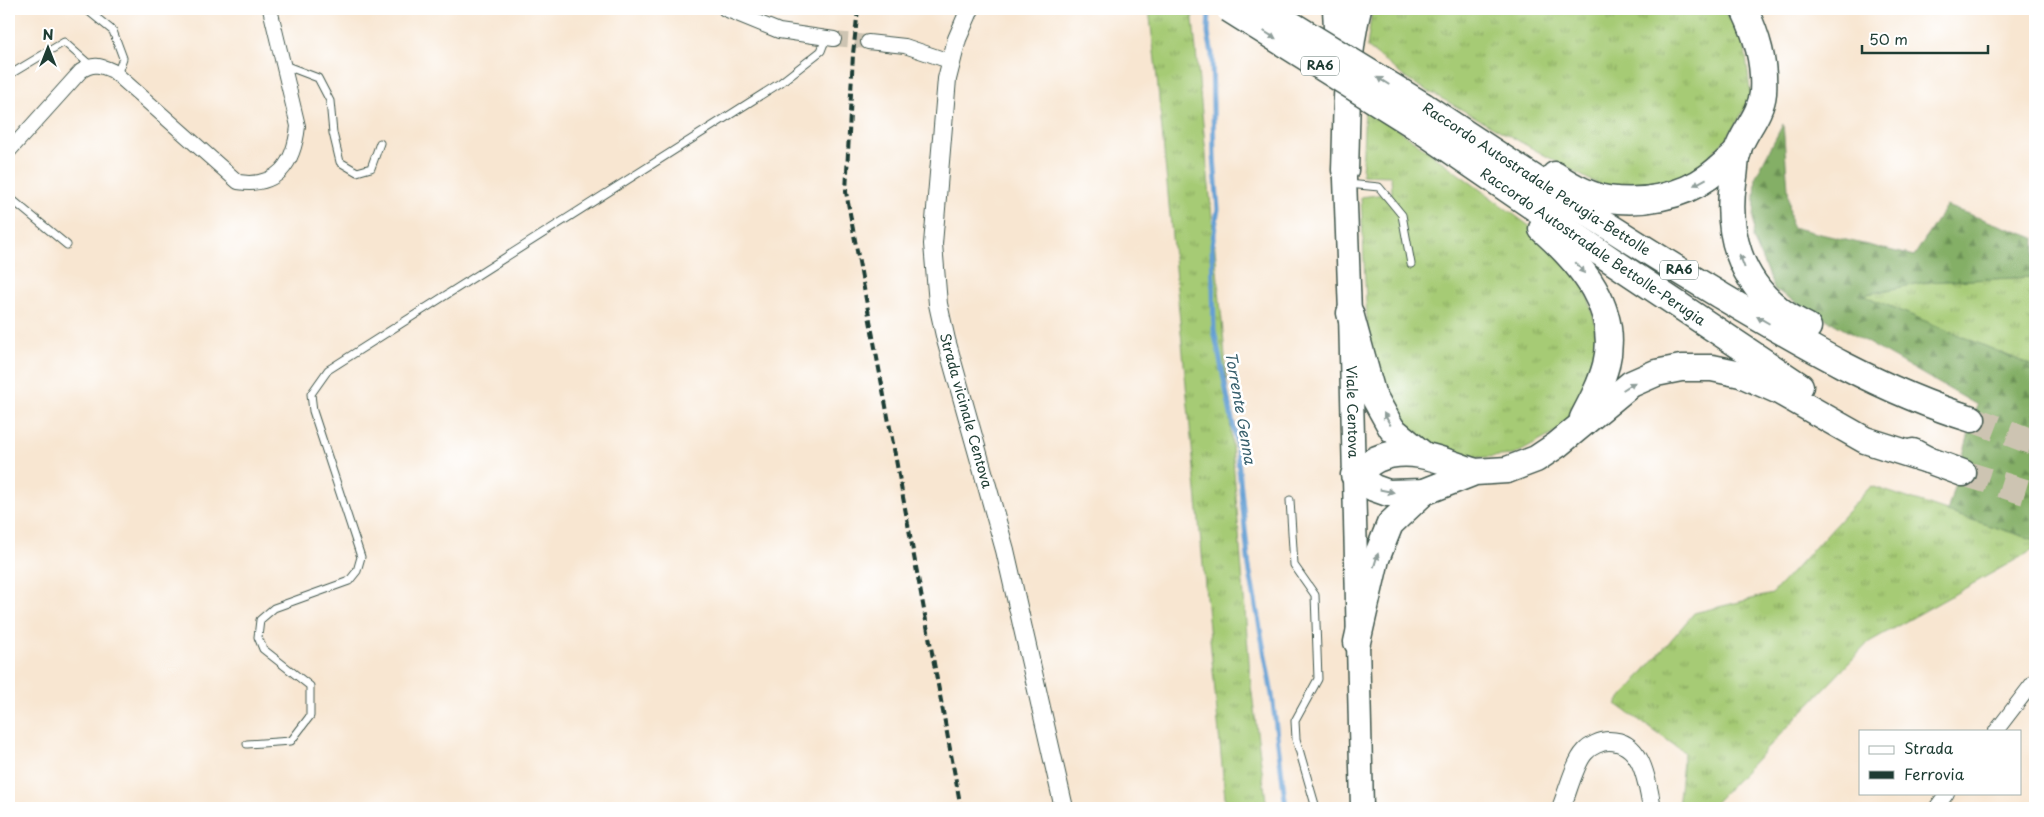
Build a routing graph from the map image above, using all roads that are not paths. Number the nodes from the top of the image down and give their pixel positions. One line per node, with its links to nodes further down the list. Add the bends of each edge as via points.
1 (86, 9): 15 (lane, via 114,31 123,58)
2 (270, 9): 12 (street)
3 (725, 9): 9 (street, via 779,32)
4 (970, 9): 11 (street, Strada vicinale Centova, via 957,39)
5 (1228, 9): 16 (highway, Raccordo Autostradale Bettolle-Perugia / RA6, one-way to 16, bridge)
6 (1266, 9): 16 (highway, Raccordo Autostradale Perugia-Bettolle / RA6, one-way to 6, bridge)
7 (1744, 9): 19 (highway, via 1762,60 1763,95)
8 (1339, 10): 20 (highway, via 1353,26)
9 (830, 38): 38 (lane, via 821,51 780,82 328,370 311,394 313,411 361,557 358,571 350,581 274,608 260,620 258,637 263,649 310,686 310,716 292,740)
10 (868, 42): 11 (street, via 905,46)
11 (952, 62): 40 (street, Strada vicinale Centova, via 947,79 933,244 938,304 1005,550)
12 (284, 64): 15 (street, via 298,126 296,142 281,170 267,181 253,184 238,182); 17 (lane, via 318,78 330,101 340,162 357,172 371,168)
13 (90, 65): 14 (lane, via 64,42); 15 (street, via 101,65); 18 (street, via 69,82)
14 (9, 75)
15 (117, 75)
16 (1420, 121): 19 (highway, one-way to 16, via 1707,178 1686,189 1635,201 1606,199 1570,185 1469,122); 25 (highway, Raccordo Autostradale Perugia-Bettolle / RA6, one-way to 16, via 1853,371); 27 (highway, one-way to 27, via 1456,164 1539,226 1565,250 1593,284 1603,308 1608,337 1606,364); 29 (highway, Raccordo Autostradale Bettolle-Perugia / RA6, via 1753,356 1844,414)
17 (380, 142)
18 (9, 151)
19 (1738, 152): 25 (highway, RA6, one-way to 19, via 1781,311 1764,295 1747,273 1733,237 1731,201)
20 (1345, 177): 23 (lane, via 1379,187 1402,215); 24 (main road, Viale Centova)
21 (9, 197): 22 (lane)
22 (67, 245)
23 (1411, 264)
24 (1350, 313): 28 (highway, one-way to 24, via 1392,429 1372,393); 32 (main road, Viale Centova)
25 (1947, 412): 26 (highway, Raccordo Autostradale Perugia-Bettolle / RA6)
26 (1972, 419)
27 (1578, 427): 29 (highway, one-way to 29, via 1631,384 1656,373 1681,368 1712,368 1741,374 1777,390 1865,440); 30 (highway, via 1536,460 1507,470)
28 (1421, 453): 30 (highway); 32 (highway, via 1392,454 1375,460)
29 (1928, 460): 31 (highway, Raccordo Autostradale Bettolle-Perugia / RA6)
30 (1476, 472): 33 (highway)
31 (1963, 473)
32 (1354, 475): 33 (highway, one-way to 33, via 1388,493); 35 (main road, Viale Centova)
33 (1424, 492): 35 (highway, one-way to 33, via 1376,559 1390,524)
34 (1290, 500): 41 (lane, via 1294,565 1315,595 1318,679 1295,721 1296,739)
35 (1357, 642): 42 (main road, Viale Centova)
36 (2035, 680): 37 (street)
37 (1997, 730)
38 (247, 744)
39 (1946, 794): 45 (street)
40 (1064, 808)
41 (1316, 808)
42 (1362, 808)
43 (1561, 808): 44 (street, via 1585,752 1602,741 1618,741 1640,759)
44 (1652, 808)
45 (1936, 808)

